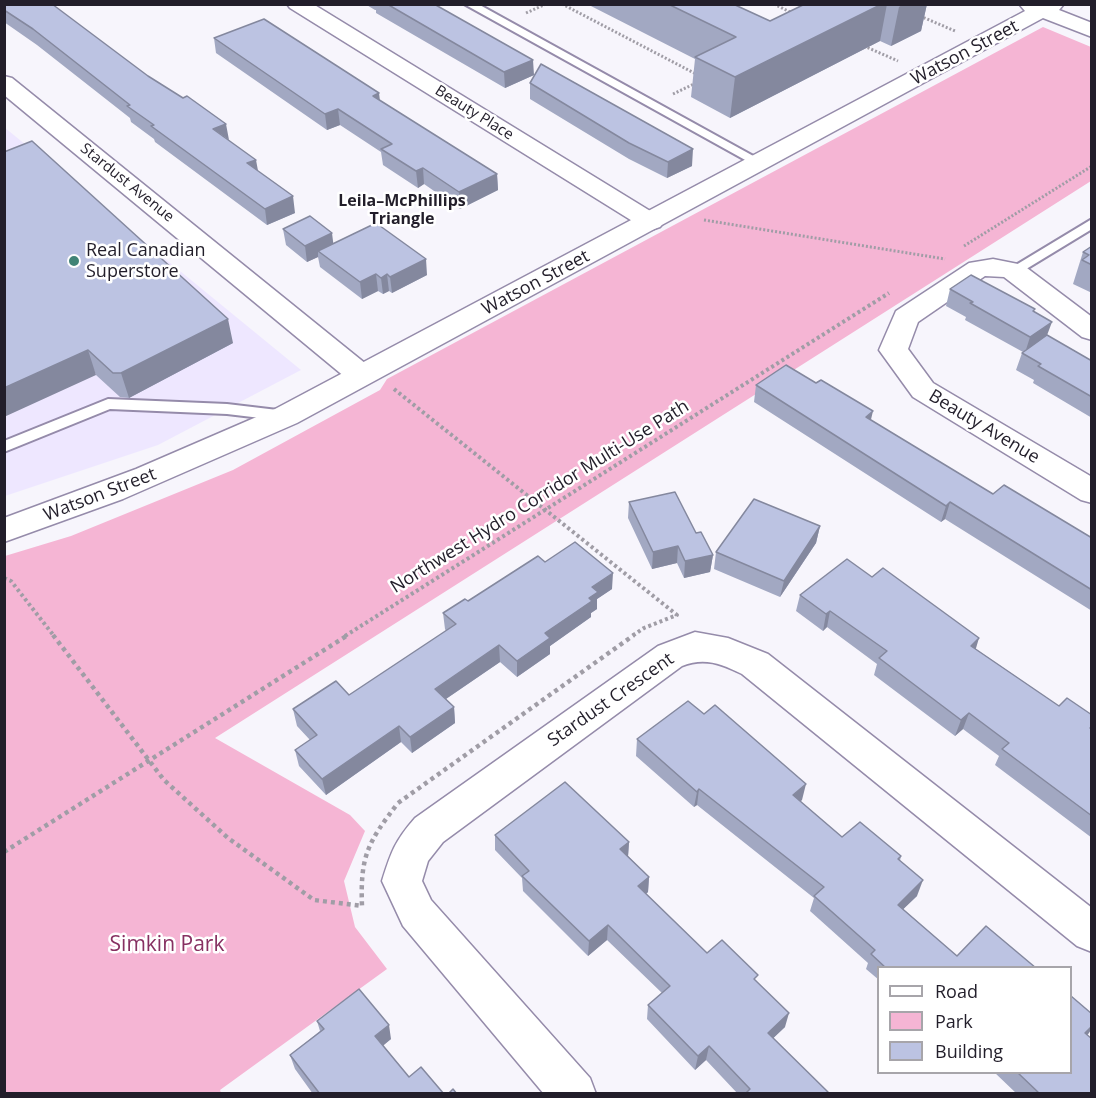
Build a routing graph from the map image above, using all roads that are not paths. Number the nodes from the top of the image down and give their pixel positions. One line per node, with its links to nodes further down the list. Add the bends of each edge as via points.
1 (297, 4): 7 (street, Beauty Place)
2 (469, 4): 6 (lane)
3 (1041, 7): 4 (street); 6 (street, Watson Street)
4 (1092, 32)
5 (4, 83): 11 (street, Stardust Avenue)
6 (760, 164): 7 (street, Watson Street)
7 (658, 218): 11 (street, Watson Street)
8 (1092, 223): 9 (lane)
9 (1013, 272): 10 (street); 14 (street, Beauty Avenue, via 968,260 906,317 893,350 923,390)
10 (1092, 331)
11 (366, 373): 12 (street, Watson Street)
12 (286, 416): 13 (lane, via 227,409 108,404); 15 (street, Watson Street, via 174,467)
13 (4, 447)
14 (1092, 492)
15 (4, 530)
16 (1092, 933): 17 (street, Stardust Crescent, via 754,664 728,652 695,646 670,656 429,830 410,853 402,881 417,913)
17 (574, 1094)

